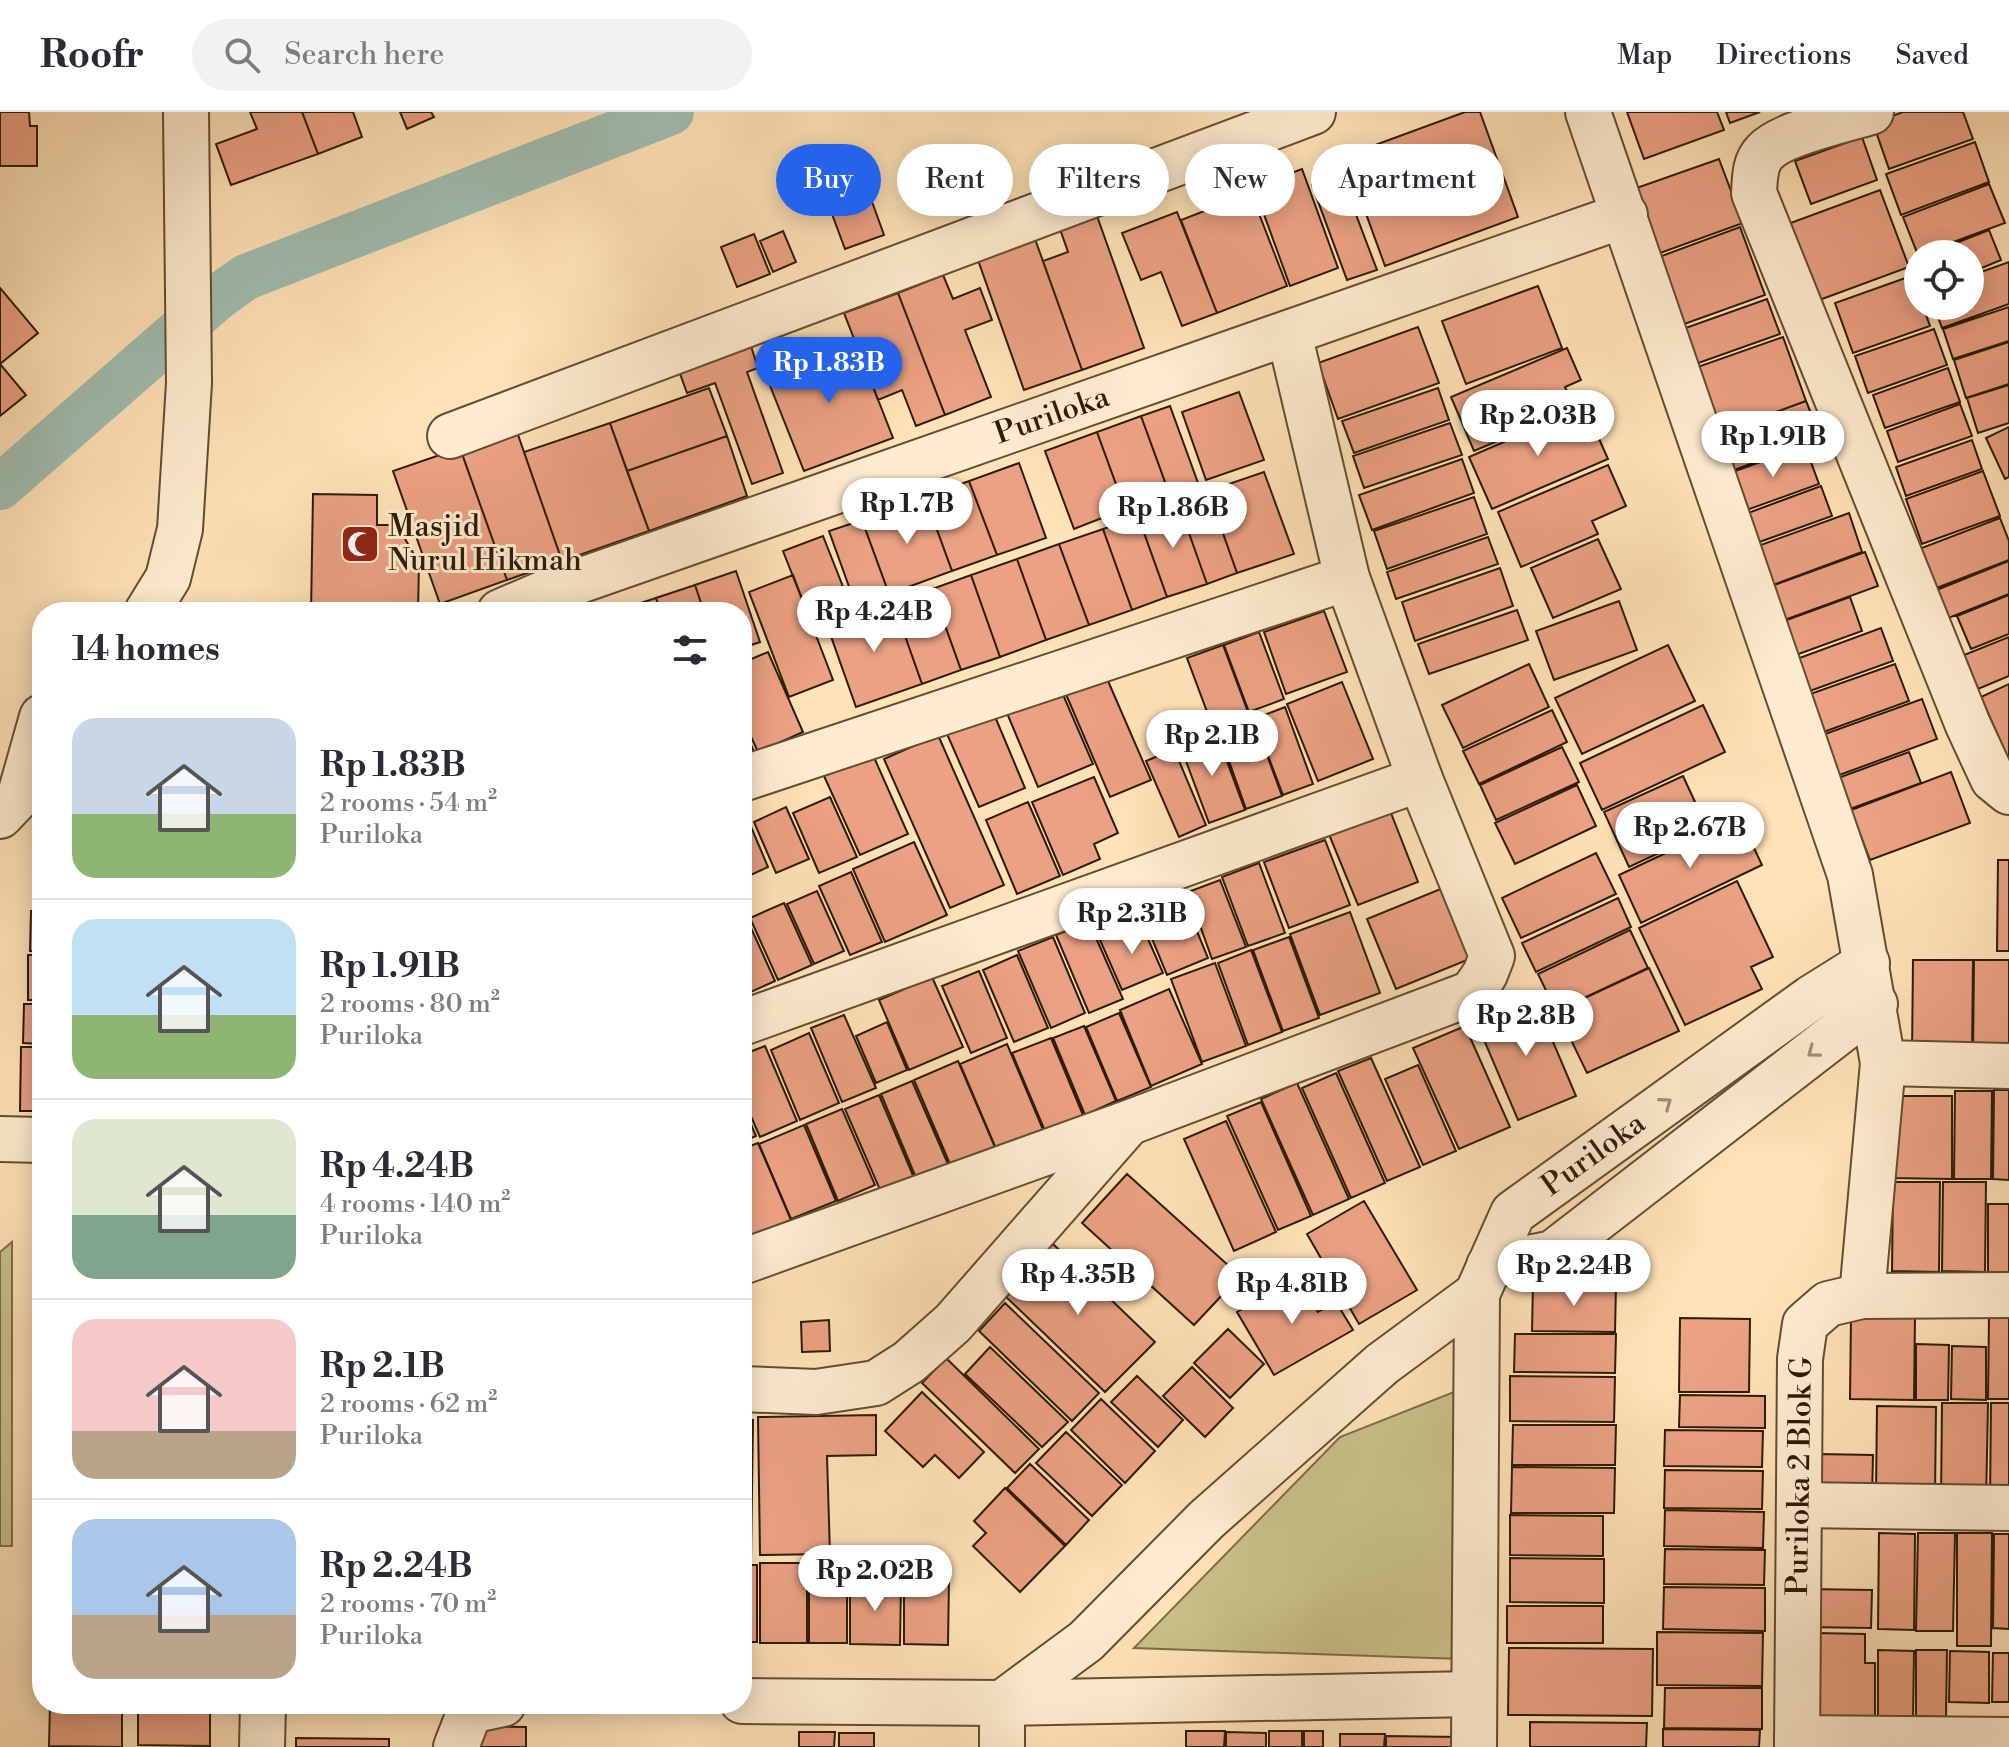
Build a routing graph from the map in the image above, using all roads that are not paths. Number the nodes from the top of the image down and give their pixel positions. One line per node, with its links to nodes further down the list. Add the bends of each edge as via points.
1 (186, 112): 9 (street, via 189,383 180,529 168,578)
2 (1313, 112): 7 (street)
3 (1588, 112): 5 (street)
4 (1871, 112): 14 (street, via 1790,137 1765,151 1755,169 1754,193 1968,725 1993,779)
5 (1625, 215): 6 (street, Puriloka); 16 (street, via 1850,875)
6 (1289, 333): 8 (street); 10 (street, Puriloka)
7 (450, 436)
8 (1347, 578): 12 (street); 13 (street)
9 (153, 602)
10 (525, 602)
11 (32, 757): 15 (street)
12 (752, 776)
13 (1420, 779): 17 (street); 20 (street, via 1492,956 1472,993)
14 (2009, 792)
15 (21, 802)
16 (1871, 984): 18 (street); 24 (street, Puriloka, via 1811,998 1513,1213)
17 (752, 1019)
18 (1883, 1063): 19 (street); 26 (street)
19 (2009, 1066)
20 (1128, 1123): 23 (street); 27 (street, via 953,1323 909,1362 876,1383 816,1392)
21 (0, 1139): 22 (street)
22 (32, 1140)
23 (752, 1258)
24 (1483, 1280): 30 (street); 32 (street, via 1206,1520 1086,1641)
25 (2009, 1295): 26 (street, Puriloka 2 Blok G)
26 (1862, 1296): 28 (street, Puriloka 2 Blok G, via 1828,1304 1805,1324)
27 (752, 1389)
28 (1799, 1505): 29 (street); 36 (street, Puriloka 2 Blok G)
29 (2009, 1508)
30 (1474, 1694): 32 (street); 40 (street)
31 (752, 1701): 32 (street)
32 (1002, 1703): 39 (street)
33 (263, 1714): 37 (street)
34 (469, 1714): 38 (street)
35 (2009, 1740): 36 (street)
36 (1797, 1742)
37 (262, 1747)
38 (456, 1747)
39 (1002, 1747)
40 (1474, 1747)

